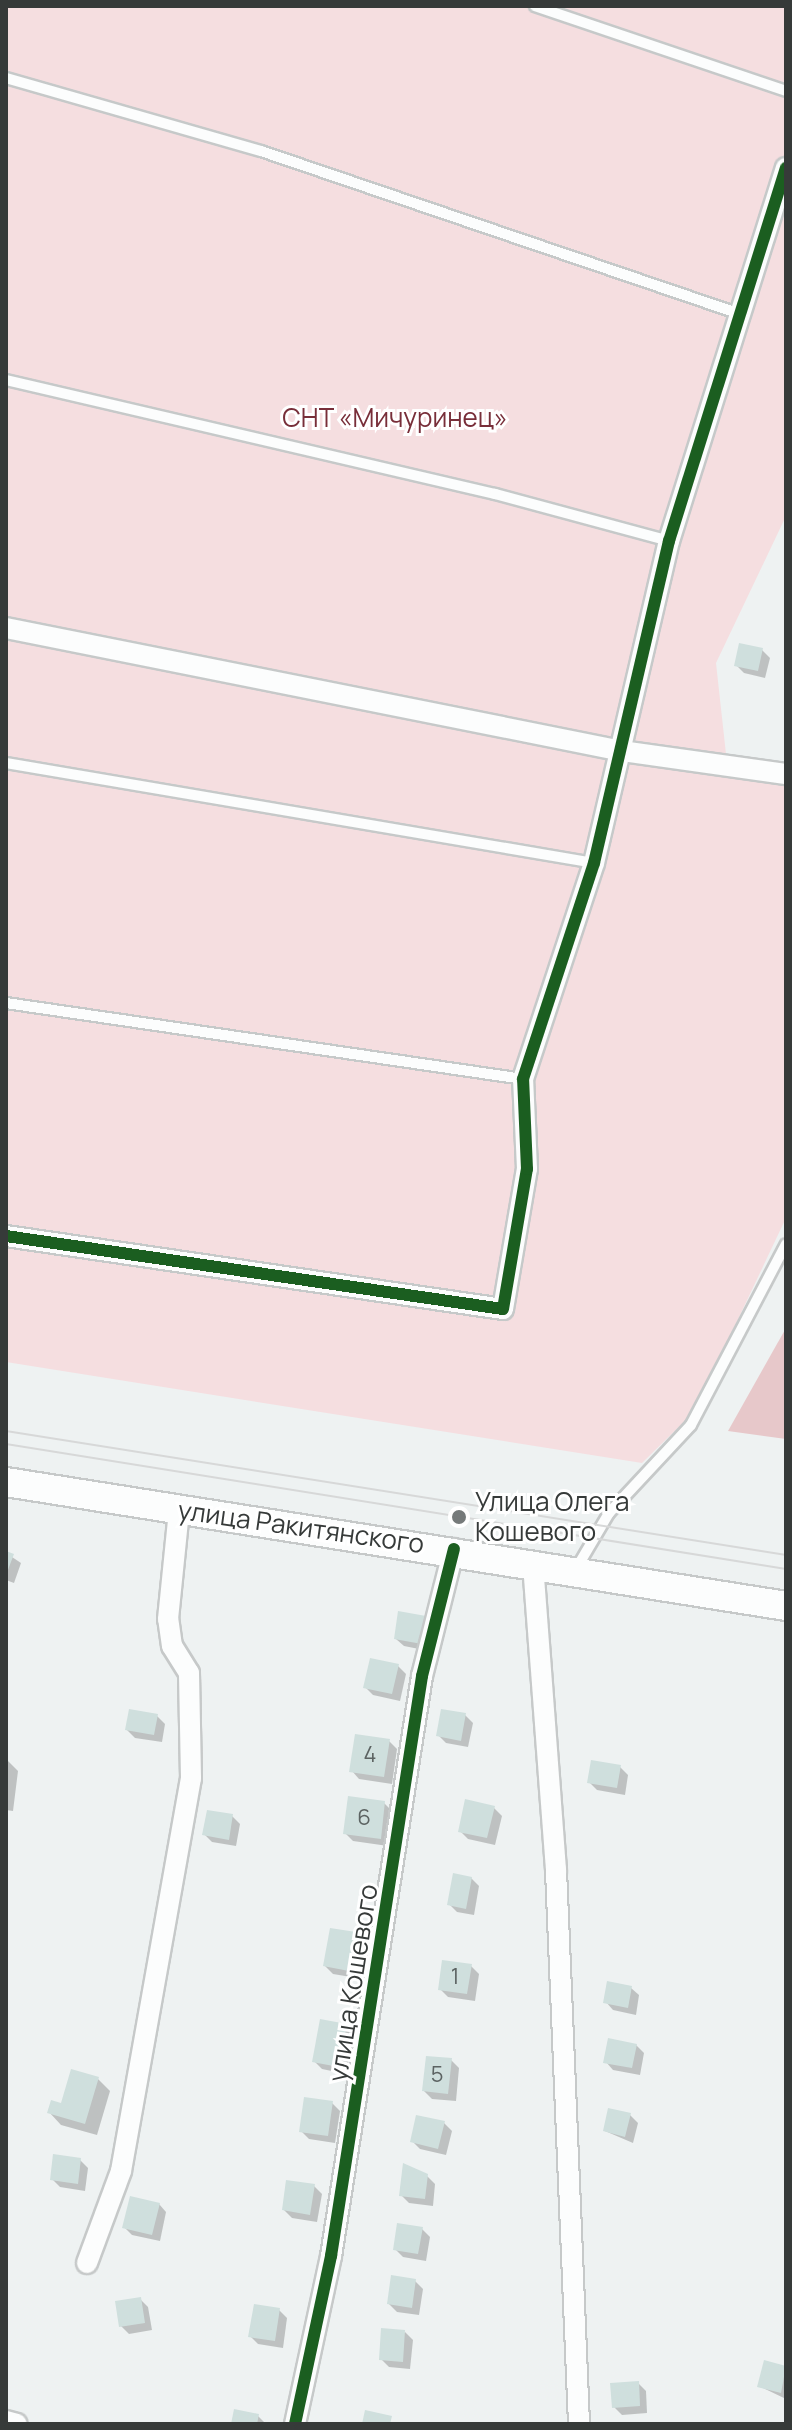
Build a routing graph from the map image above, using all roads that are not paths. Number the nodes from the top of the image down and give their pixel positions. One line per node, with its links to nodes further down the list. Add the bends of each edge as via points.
1 (535, 6): 3 (lane)
2 (6, 78): 5 (lane, via 261,151)
3 (786, 91)
4 (786, 168): 5 (street)
5 (740, 314): 7 (street)
6 (6, 380): 7 (lane, via 495,494)
7 (669, 541): 9 (street)
8 (6, 628): 9 (street)
9 (622, 751): 11 (street); 12 (street)
10 (6, 763): 12 (lane)
11 (786, 774)
12 (594, 863): 14 (street)
13 (6, 1003): 14 (lane)
14 (523, 1079): 15 (street, via 527,1169 503,1309)
15 (6, 1236)
16 (786, 1244): 21 (lane, via 691,1425 609,1513)
17 (6, 1482): 18 (main road, улица Ракитянского)
18 (179, 1510): 19 (main road, улица Ракитянского); 23 (street, via 168,1619 172,1646 189,1673 191,1778 121,2171)
19 (454, 1549): 20 (main road, улица Ракитянского); 26 (street, улица Кошевого, via 422,1676 331,2256)
20 (533, 1564): 21 (main road, улица Ракитянского); 27 (street, via 556,1870)
21 (576, 1569): 22 (main road, улица Ракитянского)
22 (786, 1606)
23 (87, 2263)
24 (6, 2421): 25 (street)
25 (17, 2424)
26 (295, 2424)
27 (579, 2424)

